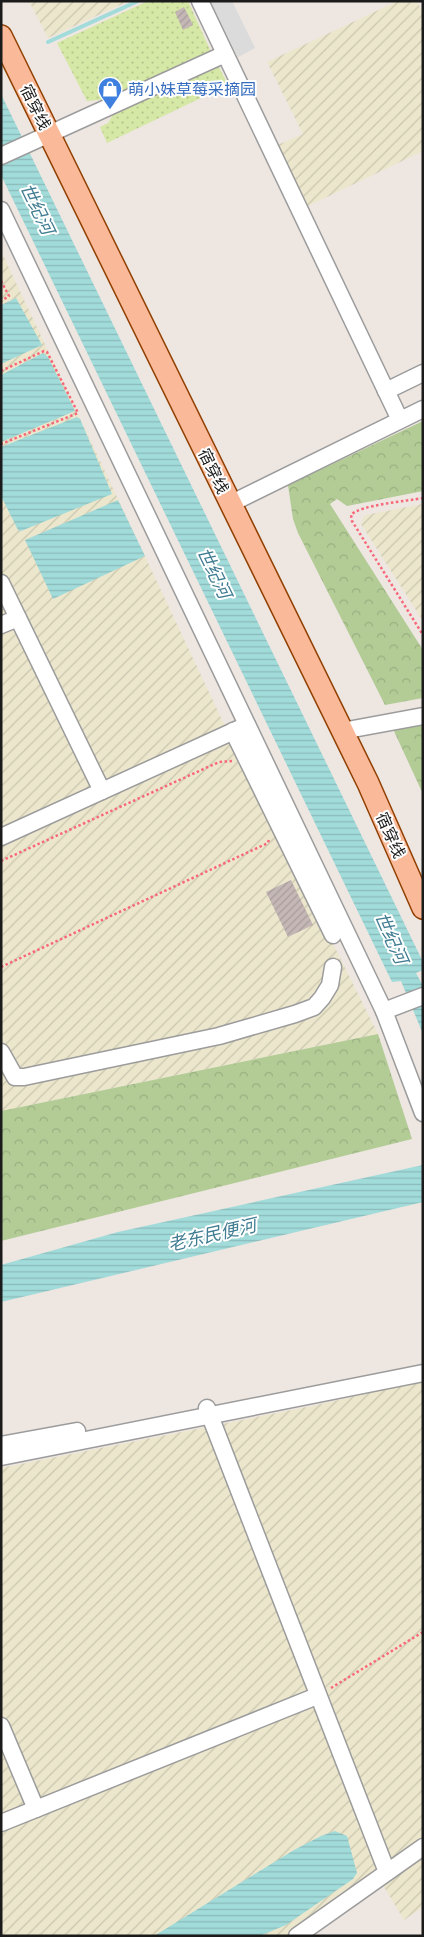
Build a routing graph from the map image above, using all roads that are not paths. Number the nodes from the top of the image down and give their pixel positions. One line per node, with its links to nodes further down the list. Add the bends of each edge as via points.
1 (200, 1): 3 (street)
2 (1, 36): 4 (main road, 宿穿线)
3 (225, 54): 4 (street); 8 (street)
4 (41, 137): 5 (street); 11 (main road, 宿穿线)
5 (1, 156)
6 (1, 210): 16 (street)
7 (423, 373): 8 (street)
8 (386, 391): 10 (street)
9 (423, 409): 10 (street)
10 (400, 420): 11 (street)
11 (230, 504): 17 (main road, 宿穿线)
12 (1, 583): 13 (street)
13 (18, 618): 14 (street); 18 (street)
14 (1, 625)
15 (423, 716): 17 (street)
16 (240, 728): 18 (street); 21 (street, via 271,820); 24 (street)
17 (342, 730): 20 (main road, 宿穿线)
18 (102, 791): 19 (street)
19 (1, 836)
20 (423, 908)
21 (333, 935)
22 (333, 967): 25 (street, via 330,985 314,1007 220,1036 24,1077 15,1077)
23 (423, 996): 24 (street)
24 (390, 1009): 26 (street)
25 (1, 1052)
26 (423, 1113)
27 (423, 1363): 29 (street)
28 (423, 1373): 29 (street)
29 (208, 1412): 30 (street); 31 (street); 32 (street)
30 (1, 1446)
31 (1, 1457)
32 (317, 1696): 34 (street); 37 (street)
33 (1, 1726): 34 (street)
34 (36, 1809): 35 (street)
35 (1, 1824)
36 (423, 1847): 37 (street)
37 (387, 1872): 38 (street)
38 (298, 1936)

